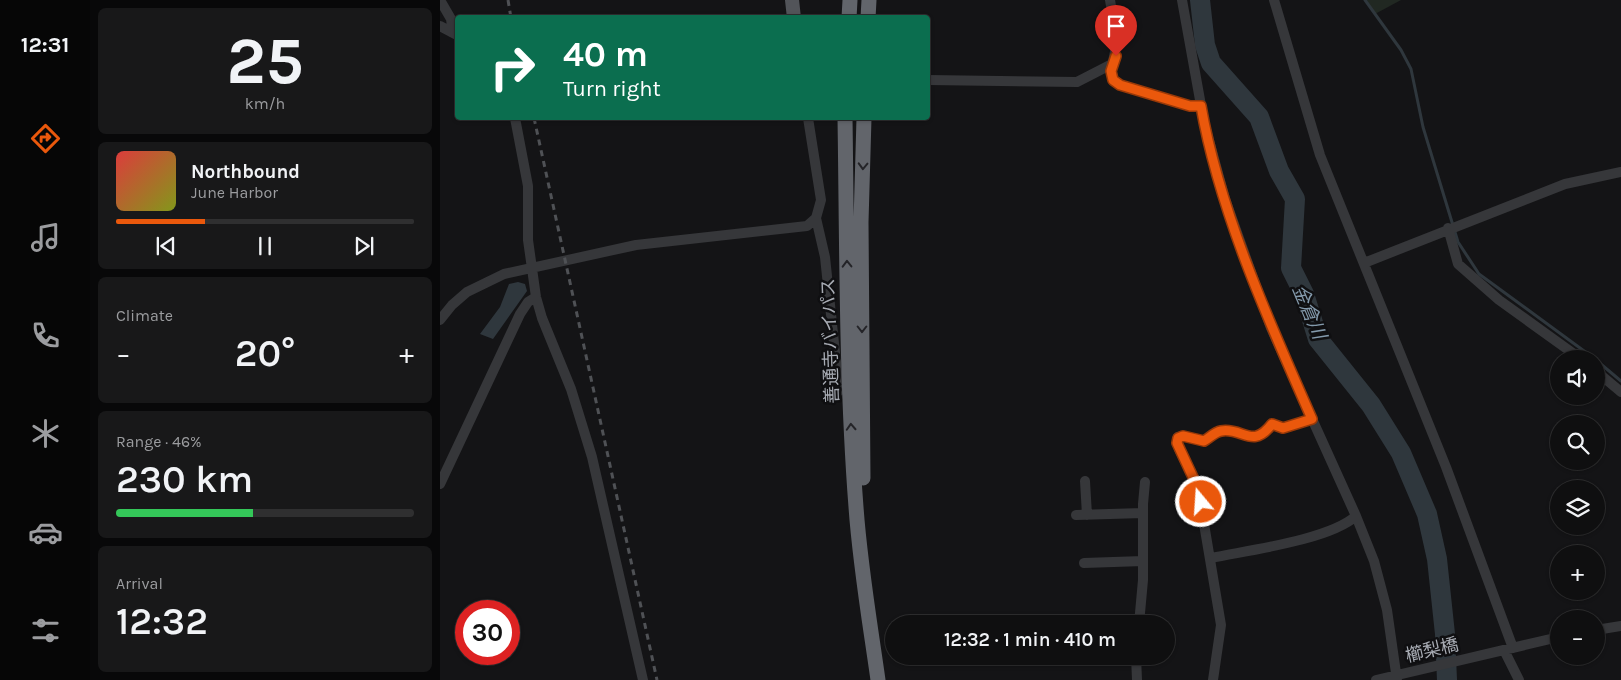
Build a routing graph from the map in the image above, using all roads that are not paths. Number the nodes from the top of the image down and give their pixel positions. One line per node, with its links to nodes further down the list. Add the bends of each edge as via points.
1 (440, 0): 12 (street)
2 (792, 0): 8 (main road)
3 (850, 0): 9 (highway)
4 (869, 0): 10 (highway)
5 (1110, 0): 13 (street, via 1117,42)
6 (1182, 0): 15 (street)
7 (1274, 0): 23 (street, via 1320,155)
8 (794, 15)
9 (849, 15)
10 (868, 15)
11 (440, 26): 12 (street)
12 (455, 34)
13 (1112, 64): 14 (street, via 1077,82); 15 (street, via 1113,80 1120,85 1190,106)
14 (930, 80)
15 (1201, 106): 31 (street, via 1225,199 1271,328)
16 (515, 120): 24 (street, via 528,186)
17 (808, 120): 21 (street, via 821,200)
18 (846, 120): 39 (highway, 善通寺バイパス, one-way to 18, via 847,330)
19 (864, 120): 39 (highway, 善通寺バイパス, one-way to 39)
20 (1621, 172): 22 (street, via 1565,184)
21 (816, 218): 24 (street, via 802,227 652,243); 29 (street, via 825,257)
22 (1452, 227): 23 (street); 27 (street, via 1458,264 1499,300)
23 (1364, 262): 45 (street, via 1446,467)
24 (530, 267): 25 (street); 26 (street, via 504,274 467,292)
25 (536, 296): 34 (street, via 520,314); 48 (street, via 571,389 592,457)
26 (440, 320)
27 (1568, 350)
28 (1605, 379): 30 (street)
29 (839, 391)
30 (1621, 392)
31 (1312, 419): 36 (street); 37 (street, via 1283,428 1272,424 1261,435 1250,438 1224,430 1204,441 1183,436 1178,438 1179,449 1198,488)
32 (1085, 481): 35 (street, via 1081,515)
33 (1146, 482): 35 (street)
34 (440, 484)
35 (1143, 513): 38 (street)
36 (1356, 516): 37 (street, via 1326,533); 47 (street, via 1374,561 1387,610)
37 (1211, 558): 51 (street, via 1221,625)
38 (1143, 561): 40 (street); 41 (street)
39 (862, 562): 49 (highway, 善通寺バイパス)
40 (1084, 563)
41 (1140, 615)
42 (1621, 626): 43 (street)
43 (1605, 629)
44 (1550, 639): 45 (street, 櫛梨橋)
45 (1509, 649): 47 (street, 櫛梨橋); 53 (street)
46 (1136, 665): 50 (street)
47 (1397, 678): 52 (street, 櫛梨橋)
48 (643, 680)
49 (878, 680)
50 (1137, 680)
51 (1213, 680)
52 (1376, 680)
53 (1520, 680)

